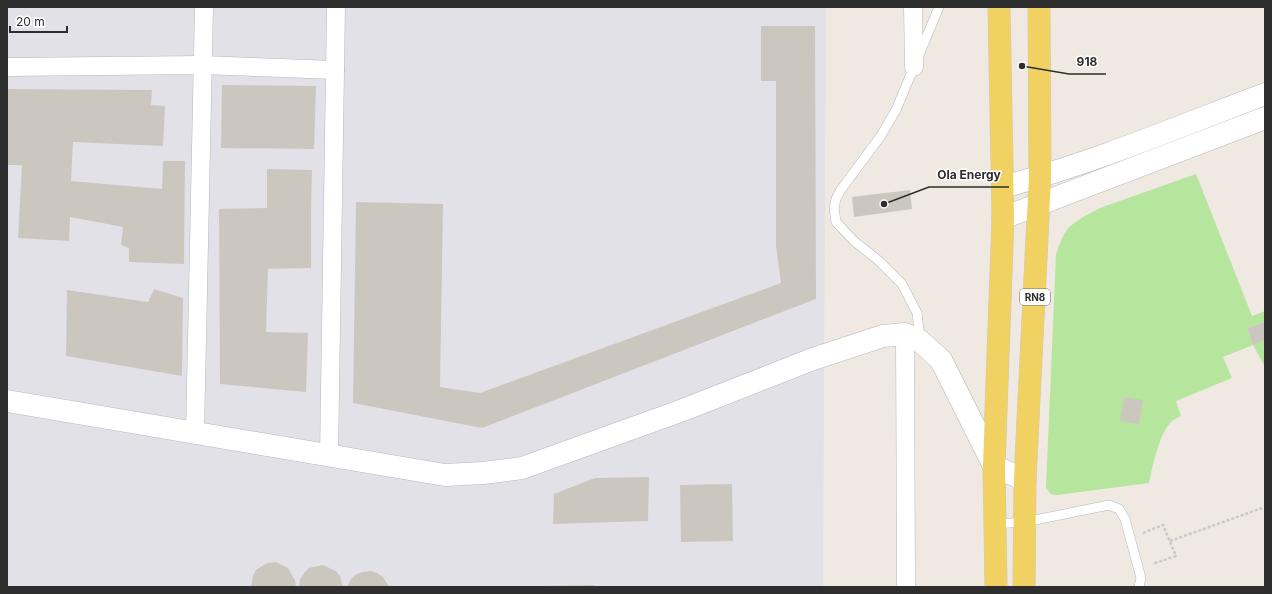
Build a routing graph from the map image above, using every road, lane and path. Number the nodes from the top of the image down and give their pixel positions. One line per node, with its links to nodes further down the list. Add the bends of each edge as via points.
1 (204, 7): 7 (street)
2 (336, 7): 10 (street)
3 (913, 7): 9 (street)
4 (939, 7): 9 (lane)
5 (999, 7): 14 (main road)
6 (1039, 7): 13 (main road, RN8)
7 (202, 65): 8 (street); 10 (street); 19 (street)
8 (7, 66)
9 (914, 67): 17 (lane, via 896,110 880,137 840,191 834,208 839,226 902,284 917,313)
10 (335, 70): 20 (street)
11 (1265, 94): 13 (street, via 1153,138)
12 (1265, 118): 15 (street)
13 (1040, 177): 14 (street); 15 (main road, RN8)
14 (1003, 187): 16 (main road)
15 (1039, 204): 16 (street); 22 (main road, RN8)
16 (1003, 218): 21 (main road)
17 (913, 338): 20 (street, via 883,336 820,356 683,410 522,468 483,474 445,475); 21 (street, via 941,360); 29 (street)
18 (7, 400): 19 (street)
19 (195, 433): 20 (street)
20 (329, 456)
21 (994, 466): 22 (street); 25 (main road)
22 (1025, 480): 24 (main road, RN8)
23 (1265, 507): 27 (path)
24 (1025, 522): 25 (lane); 26 (lane, via 1109,505 1119,509 1125,519); 31 (main road, RN8)
25 (995, 524): 30 (main road)
26 (1130, 538): 27 (path, via 1163,525); 28 (lane)
27 (1170, 541): 28 (path, via 1176,556)
28 (1138, 568): 32 (lane, via 1141,578)
29 (906, 587)
30 (996, 587)
31 (1024, 587)
32 (1139, 587)

